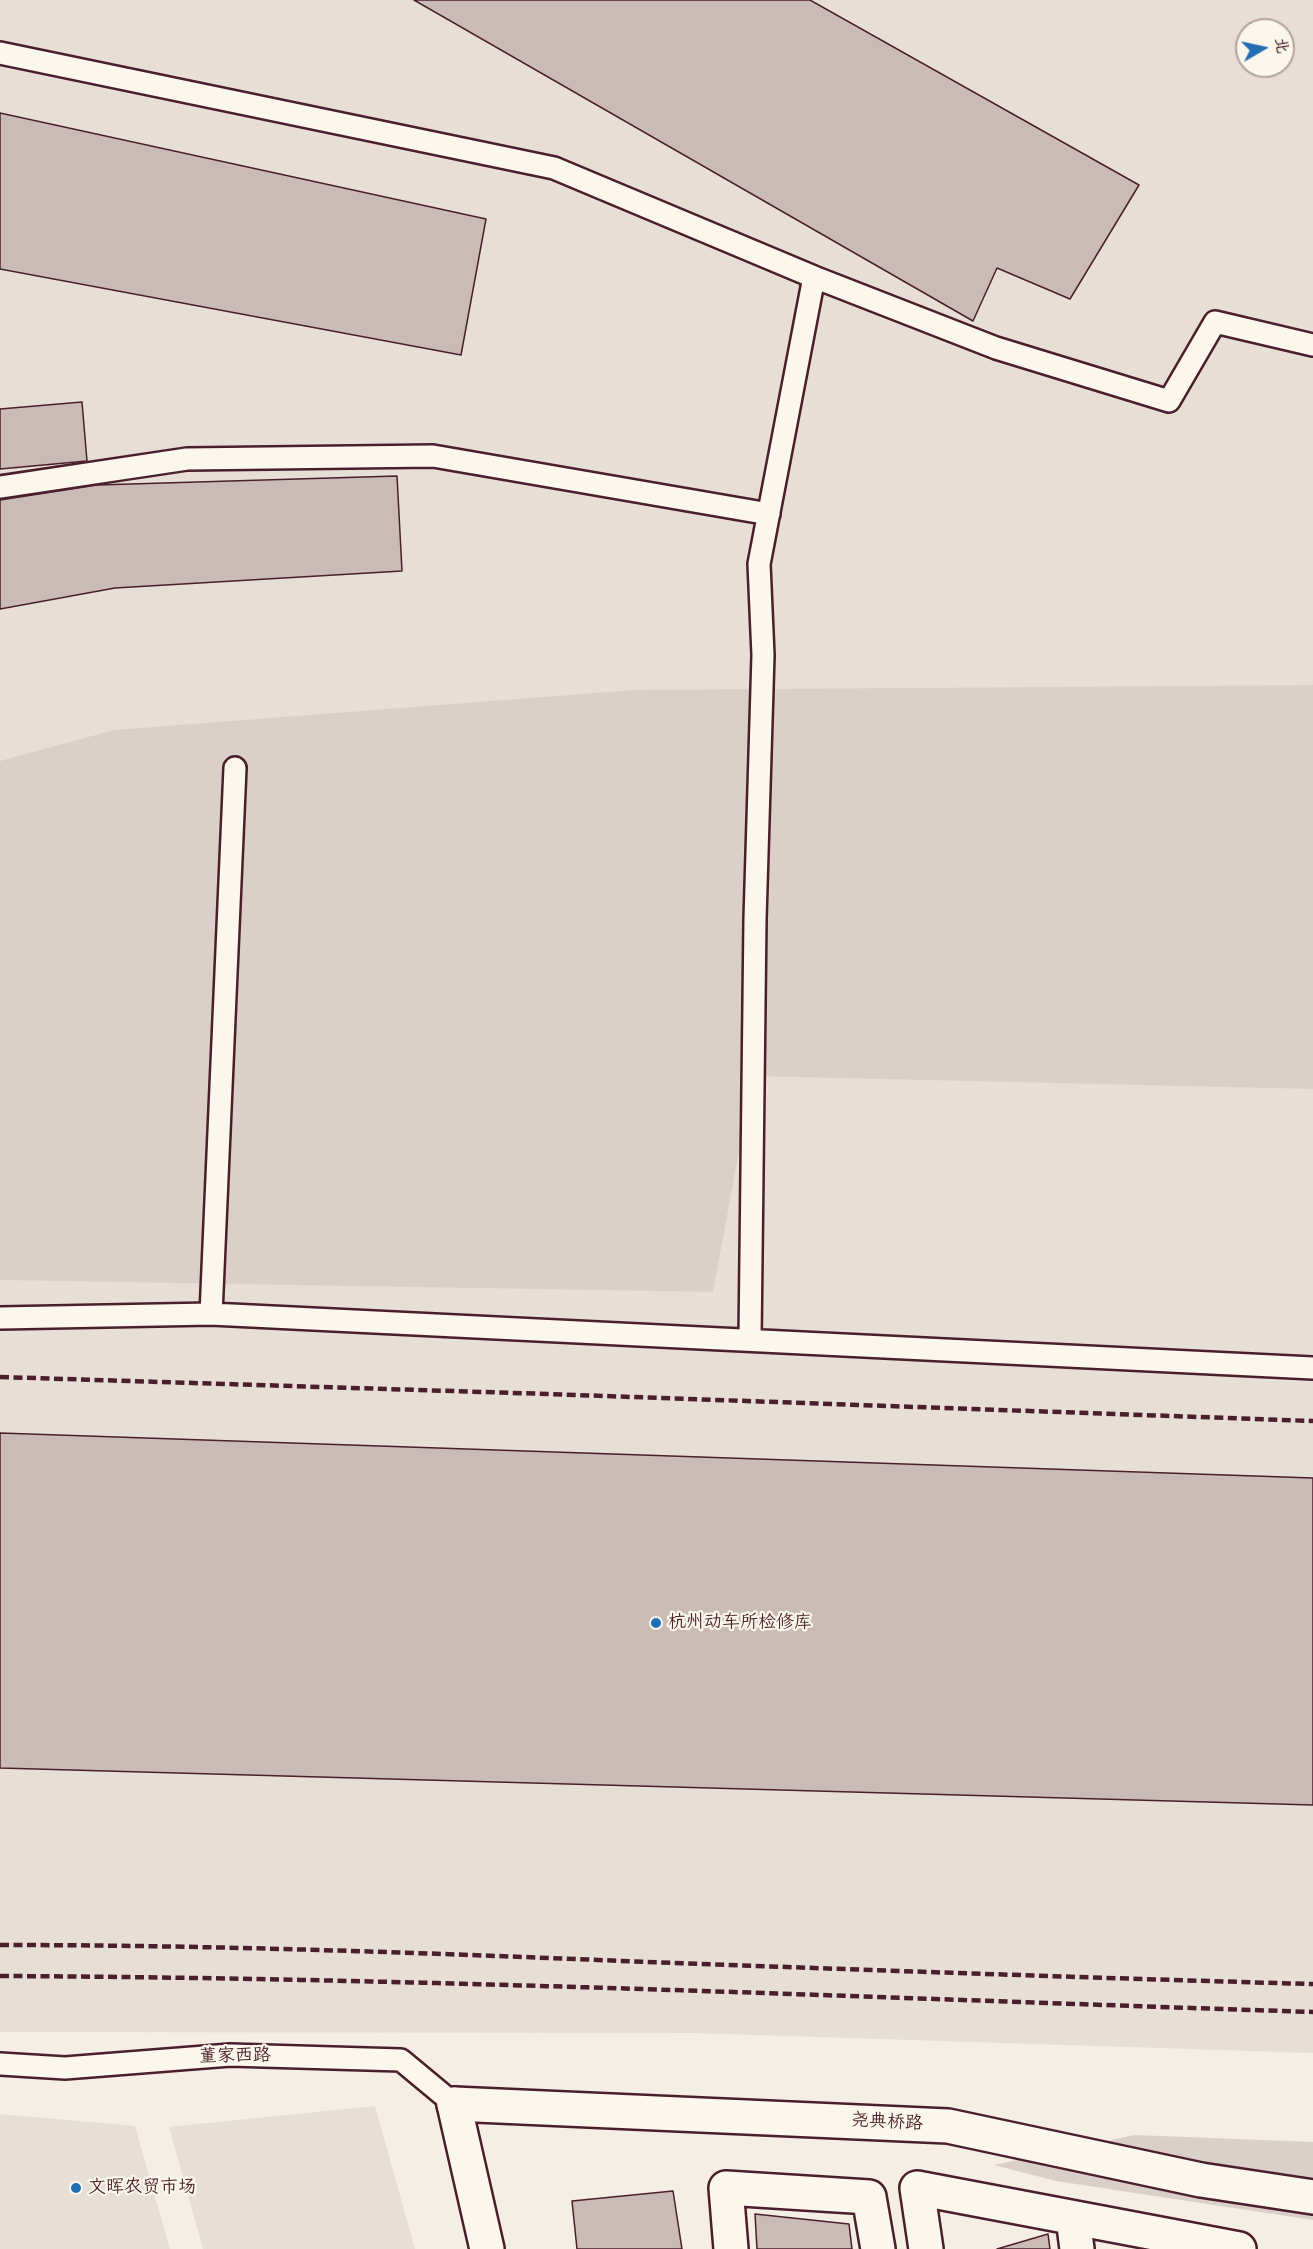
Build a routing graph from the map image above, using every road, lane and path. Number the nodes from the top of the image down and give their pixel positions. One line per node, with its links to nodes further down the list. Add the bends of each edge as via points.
1 (0, 52): 2 (lane, via 554,168)
2 (814, 277): 3 (lane, via 996,348 1169,401 1215,322); 5 (lane)
3 (1313, 345)
4 (0, 487): 5 (lane, via 187,459 433,456)
5 (769, 514): 9 (lane, via 759,564 763,656 755,919)
6 (235, 768): 7 (lane)
7 (211, 1314): 8 (lane); 9 (lane)
8 (0, 1318)
9 (750, 1340): 10 (lane)
10 (1313, 1368)
11 (0, 2064): 12 (lane, 董家西路, via 65,2068 230,2055 401,2060)
12 (454, 2104): 13 (street, 尧典桥路, via 948,2126 1201,2180); 16 (street)
13 (1313, 2197)
14 (1075, 2233): 15 (street); 19 (street, via 917,2188)
15 (1200, 2245): 20 (street)
16 (488, 2249)
17 (731, 2249): 18 (street, via 726,2188 869,2197)
18 (878, 2249)
19 (926, 2249)
20 (1239, 2249)

